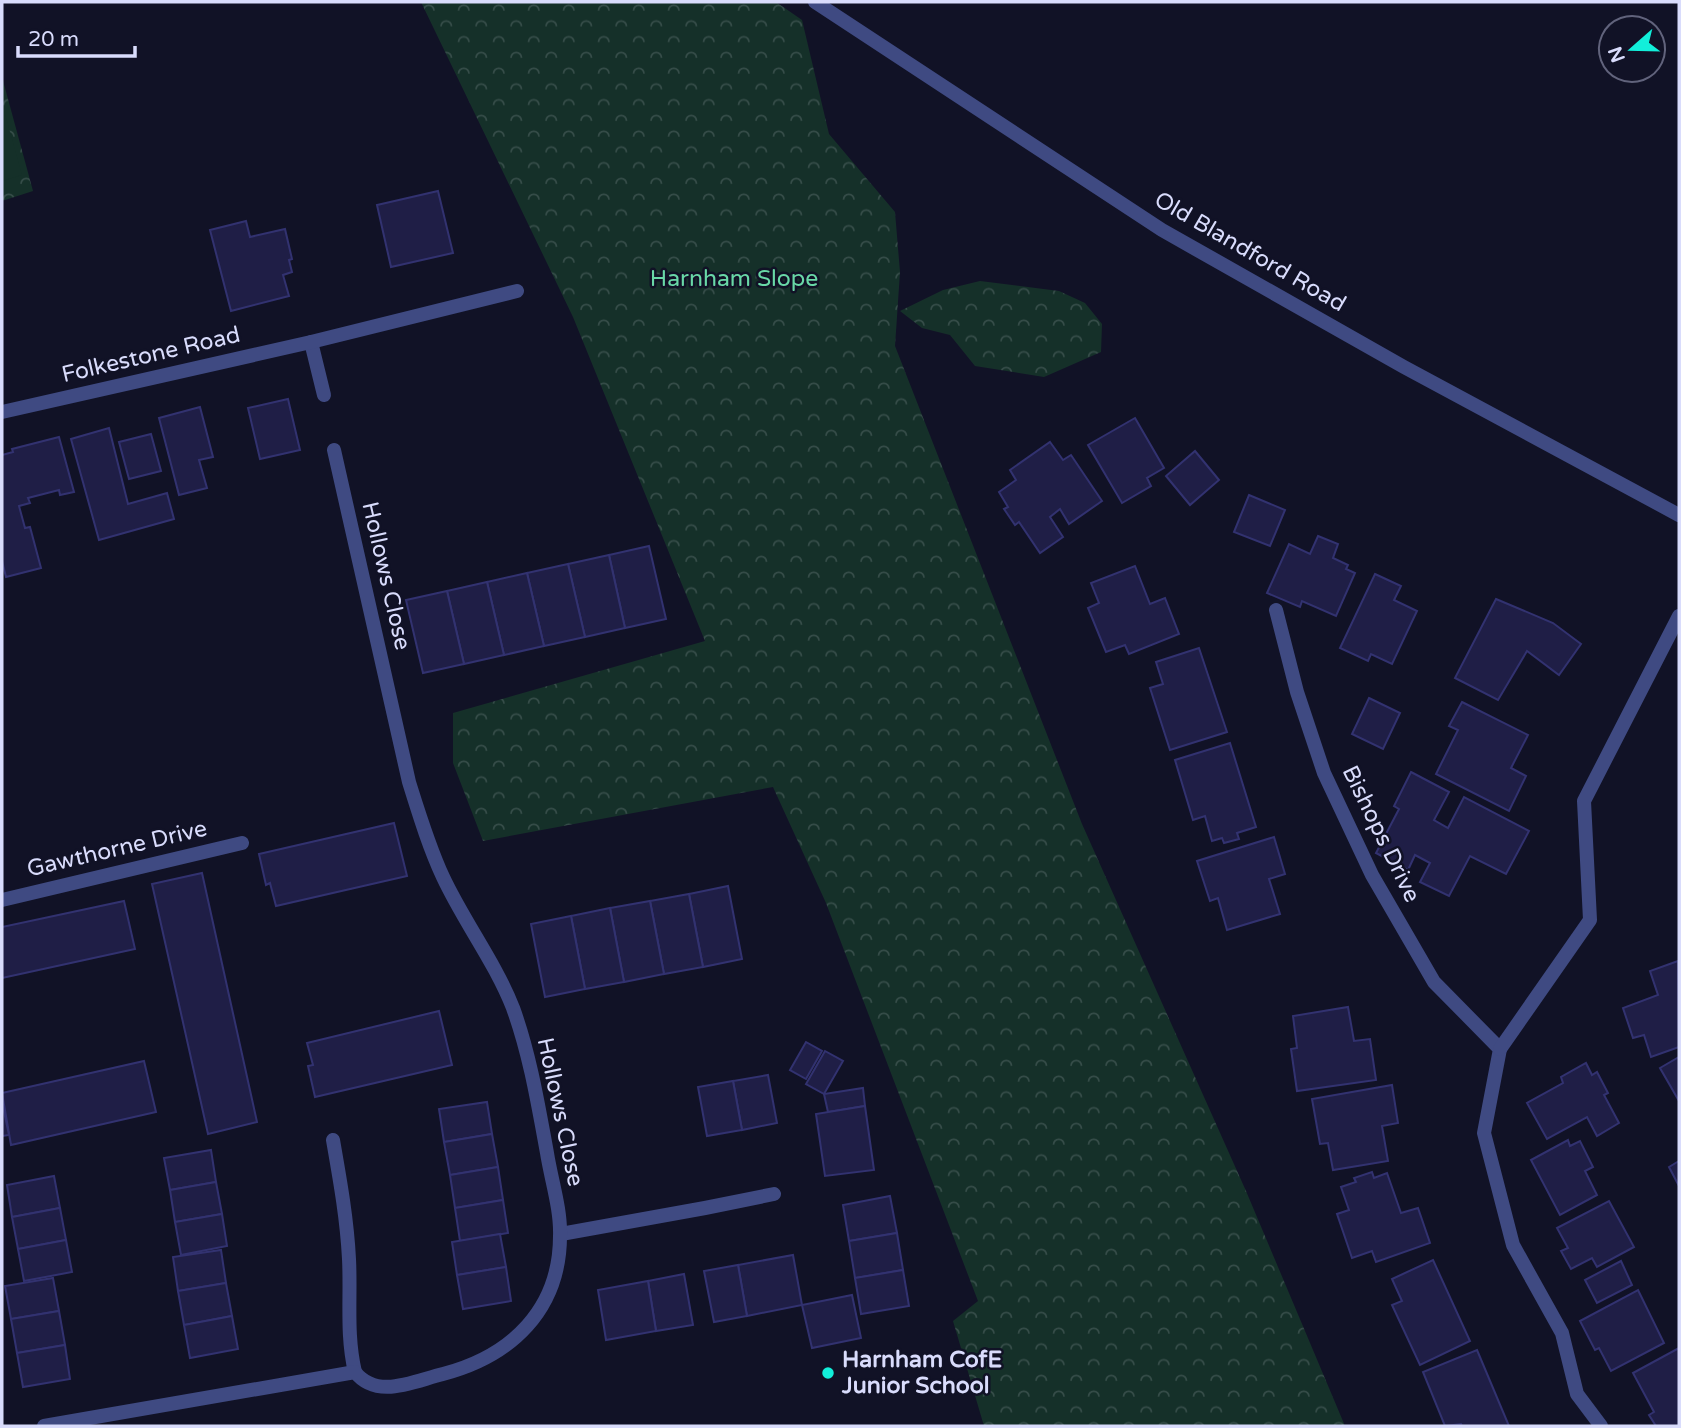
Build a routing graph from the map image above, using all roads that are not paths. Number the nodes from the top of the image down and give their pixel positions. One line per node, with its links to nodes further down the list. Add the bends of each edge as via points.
1 (815, 2): 7 (street, Old Blandford Road, via 1163,230)
2 (517, 292): 3 (street, Folkestone Road)
3 (311, 342): 4 (street); 5 (street, Folkestone Road)
4 (324, 394)
5 (2, 412)
6 (334, 450): 15 (street, Hollows Close, via 410,782 444,878 513,1008 539,1107)
7 (1679, 515)
8 (1276, 610): 12 (street, Bishops Drive, via 1324,773 1372,875 1434,982)
9 (1679, 615): 12 (street, via 1584,801 1590,920)
10 (242, 843): 11 (street, Gawthorne Drive)
11 (2, 900)
12 (1500, 1049): 19 (street, via 1484,1133 1513,1245 1562,1333 1577,1394)
13 (333, 1140): 16 (street, via 347,1228 349,1339)
14 (774, 1194): 15 (street)
15 (561, 1234): 16 (street, Hollows Close, via 555,1277 542,1308 530,1325 499,1348 448,1373 383,1389)
16 (355, 1373): 17 (street)
17 (71, 1424): 18 (street)
18 (44, 1426)
19 (1601, 1426)

